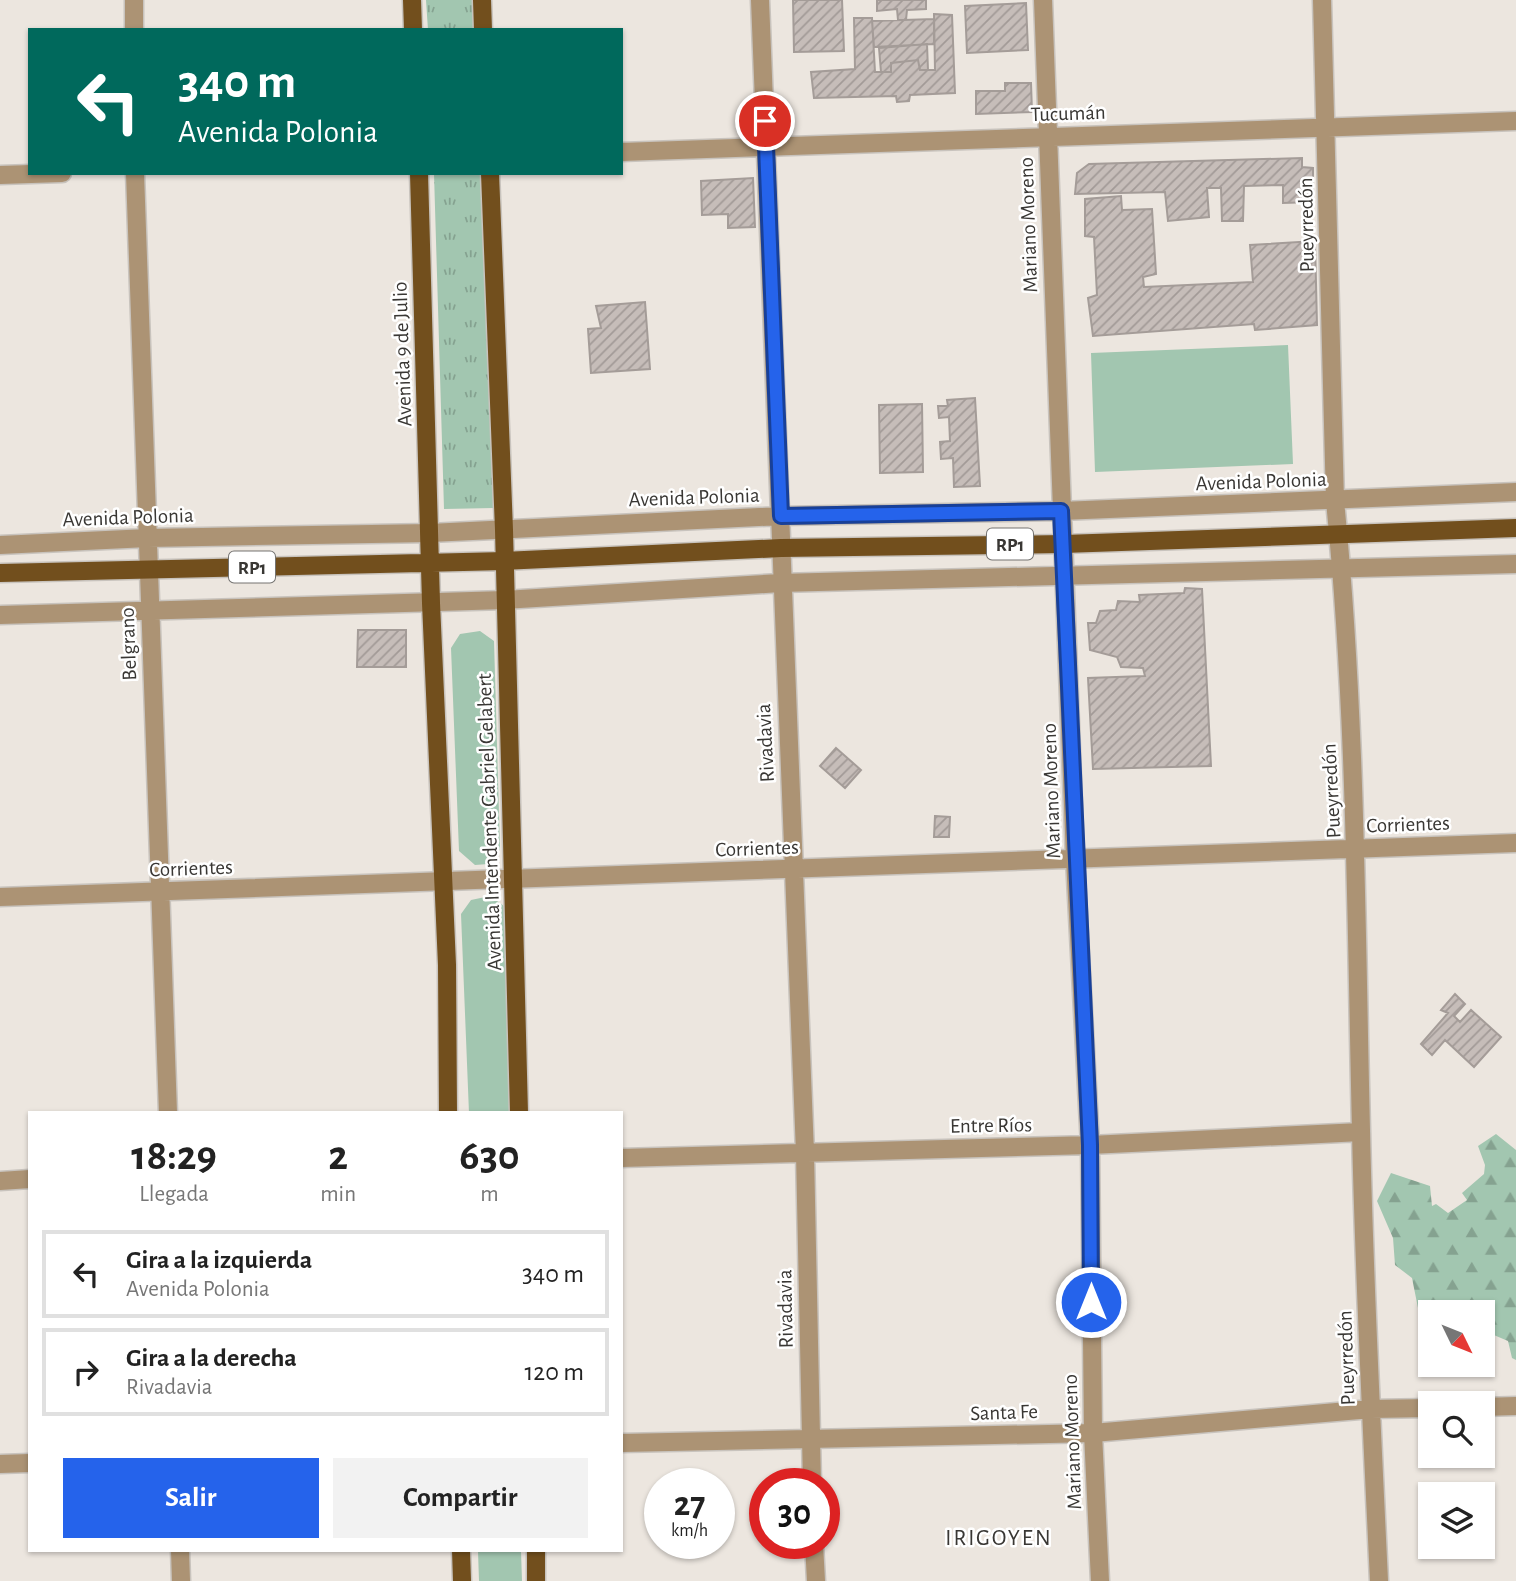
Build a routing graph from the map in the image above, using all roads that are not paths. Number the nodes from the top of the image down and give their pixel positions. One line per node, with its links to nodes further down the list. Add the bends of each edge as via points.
1 (134, 0): 7 (street)
2 (412, 0): 8 (main road)
3 (482, 0): 9 (main road)
4 (760, 0): 13 (street, Rivadavia)
5 (1043, 0): 12 (street, Mariano Moreno)
6 (1322, 0): 11 (street, Pueyrredón)
7 (134, 28)
8 (413, 28)
9 (483, 28)
10 (1516, 121): 11 (street, Tucumán)
11 (1327, 127): 12 (street, Tucumán); 21 (street, Pueyrredón)
12 (1048, 136): 13 (street, Tucumán); 22 (street, Mariano Moreno)
13 (766, 145): 14 (street, Tucumán); 23 (street, Rivadavia)
14 (623, 152)
15 (28, 174): 16 (street)
16 (0, 175)
17 (135, 175): 28 (street, Belgrano)
18 (419, 175): 26 (main road, Avenida 9 de Julio)
19 (489, 175): 25 (main road)
20 (1516, 492): 21 (street, Avenida Polonia)
21 (1335, 500): 22 (street, Avenida Polonia); 27 (street, Pueyrredón)
22 (1061, 511): 23 (street, Avenida Polonia); 29 (street, Mariano Moreno)
23 (781, 516): 25 (street, Avenida Polonia); 31 (street, Rivadavia)
24 (1516, 528): 27 (main road, RP1)
25 (504, 530): 26 (street, Avenida Polonia); 33 (main road, Avenida Intendente Gabriel Gelabert)
26 (430, 533): 28 (street, Avenida Polonia); 32 (main road)
27 (1338, 534): 29 (main road, RP1); 35 (street, Pueyrredón)
28 (148, 538): 30 (street, Avenida Polonia); 36 (street, Belgrano)
29 (1064, 544): 31 (main road, RP1); 38 (street, Mariano Moreno)
30 (0, 545)
31 (781, 548): 33 (main road, RP1); 39 (street, Rivadavia)
32 (430, 561): 33 (main road, RP1); 36 (main road, RP1); 41 (main road)
33 (505, 561): 40 (main road, Avenida Intendente Gabriel Gelabert)
34 (1516, 565): 35 (street)
35 (1342, 568): 38 (street); 45 (street, Pueyrredón)
36 (147, 570): 37 (main road, RP1); 42 (street, Belgrano)
37 (0, 573)
38 (1066, 576): 39 (street); 46 (street, Mariano Moreno)
39 (780, 583): 40 (street); 47 (street, Rivadavia)
40 (505, 600): 41 (street); 48 (main road, Avenida Intendente Gabriel Gelabert)
41 (431, 603): 42 (street); 49 (main road)
42 (149, 612): 43 (street); 50 (street, Belgrano)
43 (0, 615)
44 (1516, 843): 45 (street, Corrientes)
45 (1357, 849): 46 (street, Corrientes); 55 (street, Pueyrredón)
46 (1075, 859): 47 (street, Corrientes); 56 (street, Mariano Moreno)
47 (794, 869): 48 (street, Corrientes); 57 (street, Rivadavia)
48 (514, 879): 49 (street, Corrientes); 54 (main road, Avenida Intendente Gabriel Gelabert)
49 (445, 883): 50 (street, Corrientes); 53 (main road)
50 (161, 892): 51 (street, Corrientes); 52 (street, Belgrano)
51 (0, 897)
52 (168, 1111)
53 (448, 1111)
54 (519, 1111)
55 (1361, 1132): 56 (street, Entre Ríos); 64 (street, Pueyrredón)
56 (1090, 1145): 57 (street, Entre Ríos); 65 (street, Mariano Moreno)
57 (805, 1153): 58 (street, Entre Ríos); 66 (street, Rivadavia)
58 (623, 1158)
59 (28, 1179): 60 (street)
60 (0, 1181)
61 (1516, 1406): 62 (street)
62 (1495, 1407)
63 (1418, 1408): 64 (street, Santa Fe)
64 (1371, 1409): 65 (street, Santa Fe); 80 (street, Pueyrredón)
65 (1093, 1433): 66 (street, Santa Fe); 79 (street, Mariano Moreno)
66 (810, 1441): 67 (street, Santa Fe); 70 (street, Rivadavia)
67 (623, 1444)
68 (28, 1463): 69 (street)
69 (0, 1464)
70 (811, 1468)
71 (180, 1552): 75 (street)
72 (461, 1552): 76 (main road)
73 (536, 1552): 77 (main road)
74 (815, 1559): 78 (street)
75 (181, 1581)
76 (462, 1581)
77 (536, 1581)
78 (816, 1581)
79 (1100, 1581)
80 (1379, 1581)

